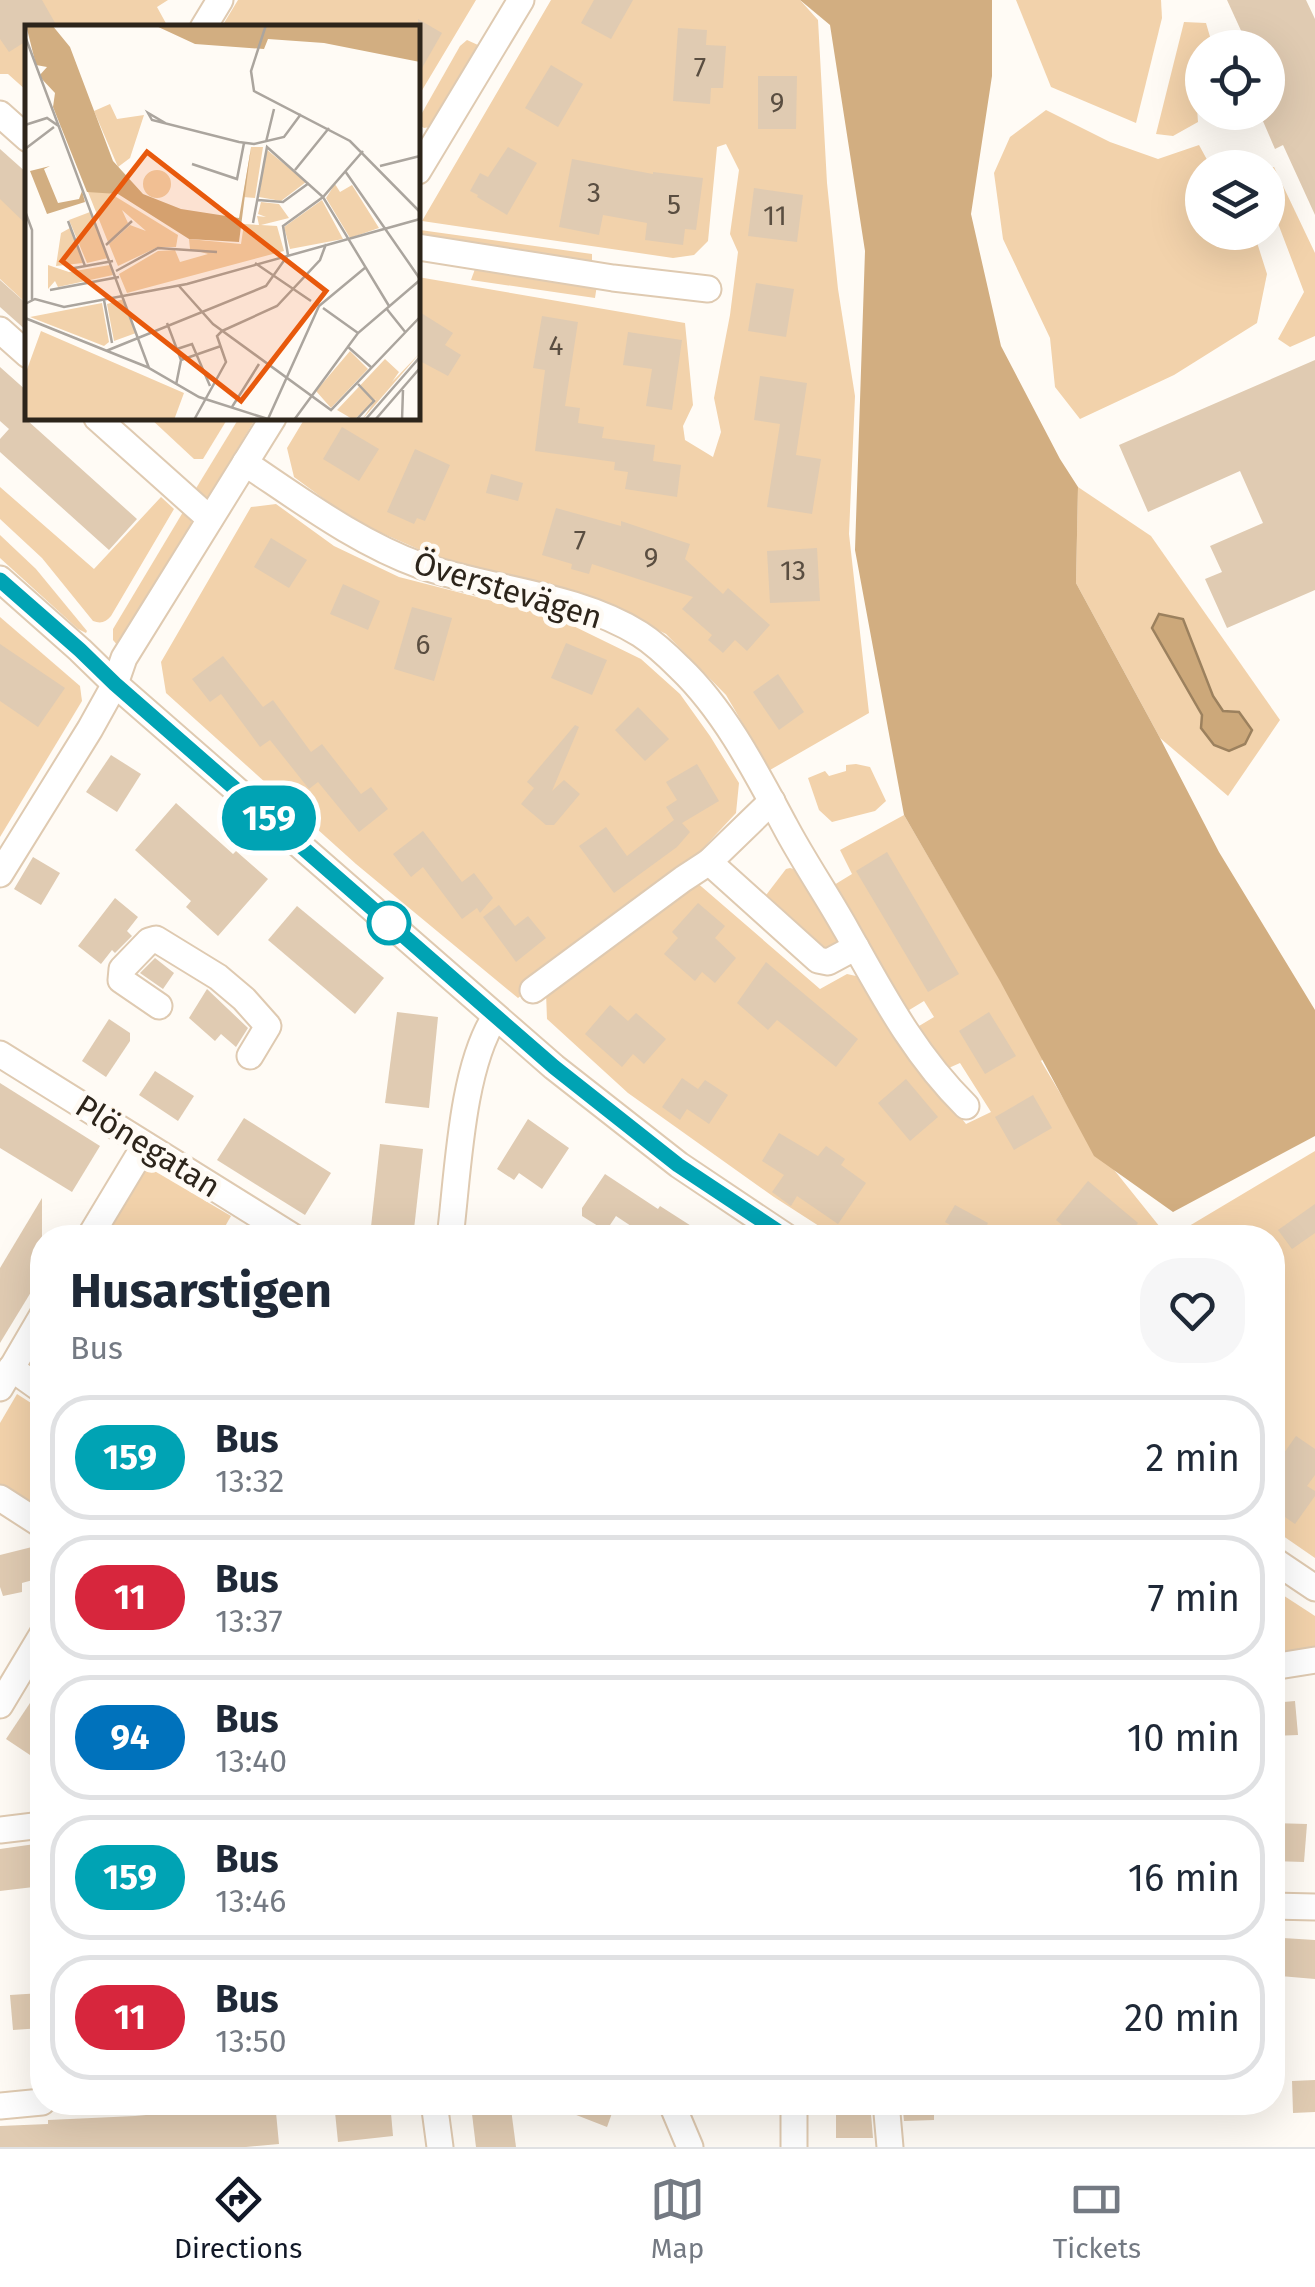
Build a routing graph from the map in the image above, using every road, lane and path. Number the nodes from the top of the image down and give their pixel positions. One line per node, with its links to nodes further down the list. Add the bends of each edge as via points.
1 (220, 0): 3 (street)
2 (521, 0): 6 (street)
3 (205, 25)
4 (0, 114): 5 (street)
5 (25, 136)
6 (420, 169)
7 (420, 247): 8 (street)
8 (708, 289)
9 (0, 330): 10 (street)
10 (25, 352)
11 (98, 420): 14 (street)
12 (272, 420): 13 (street)
13 (245, 463): 14 (street); 17 (street, Överstevägen, via 372,545 424,566 558,601 638,633 708,700)
14 (210, 519): 16 (street, via 124,658)
15 (0, 580): 16 (street)
16 (115, 684): 19 (street); 23 (street)
17 (772, 801): 18 (street); 20 (street, Överstevägen)
18 (709, 862): 20 (street, via 818,960 828,962); 21 (street)
19 (0, 874)
20 (856, 946): 26 (street, Överstevägen, via 906,1035)
21 (533, 990)
22 (159, 1006): 25 (street, via 122,980 122,969 156,939 218,977 268,1026)
23 (495, 1017): 30 (street, via 479,1047 471,1085); 31 (street, via 678,1165)
24 (0, 1054): 27 (street, Plönegatan)
25 (250, 1056)
26 (966, 1106)
27 (145, 1144): 28 (street); 29 (street, Plönegatan)
28 (97, 1225)
29 (274, 1225)
30 (452, 1225)
31 (768, 1225)
32 (30, 1337): 33 (street)
33 (6, 1378): 34 (street)
34 (30, 1386)
35 (0, 1498): 36 (street)
36 (30, 1517)
37 (1285, 1568): 38 (street)
38 (1315, 1588)
39 (30, 1655): 42 (street)
40 (1315, 1660): 41 (street)
41 (1285, 1665)
42 (0, 1705)
43 (30, 1826): 44 (street)
44 (0, 1830)
45 (1285, 1906): 46 (street)
46 (1315, 1907)
47 (30, 2103): 48 (street)
48 (0, 2106)
49 (436, 2115): 53 (street)
50 (676, 2115): 54 (street)
51 (794, 2115): 55 (street)
52 (887, 2115): 56 (street)
53 (440, 2147)
54 (690, 2147)
55 (794, 2147)
56 (890, 2147)

